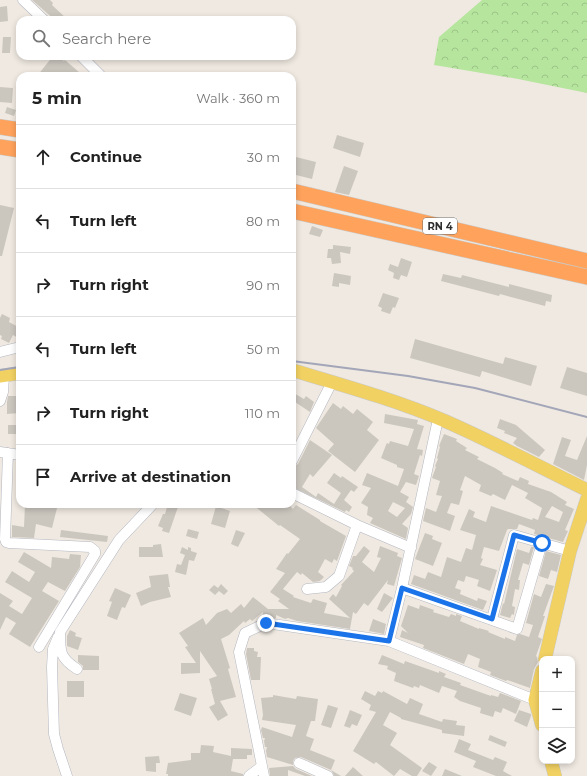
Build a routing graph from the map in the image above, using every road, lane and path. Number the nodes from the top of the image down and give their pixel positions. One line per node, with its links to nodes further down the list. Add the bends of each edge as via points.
1 (23, 0): 2 (street)
2 (40, 16)
3 (85, 60): 4 (street)
4 (97, 72)
5 (0, 127): 6 (highway)
6 (16, 129)
7 (0, 147): 8 (highway)
8 (16, 149)
9 (296, 192): 11 (highway, RN 4)
10 (296, 212): 12 (highway, RN 4)
11 (587, 261)
12 (587, 277)
13 (16, 348): 14 (street)
14 (0, 352)
15 (296, 371): 18 (main road)
16 (16, 374): 17 (main road)
17 (2, 376): 19 (street, via 3,392)
18 (332, 382): 20 (main road); 22 (street)
19 (0, 401)
20 (438, 419): 24 (main road); 30 (street)
21 (4, 452): 23 (street); 37 (street, via 6,542 90,547 95,552)
22 (296, 453)
23 (16, 454)
24 (587, 490)
25 (296, 495): 28 (street)
26 (587, 499): 31 (main road)
27 (149, 508): 35 (street, via 119,540)
28 (357, 525): 30 (street); 33 (street, via 339,576 326,587)
29 (542, 543): 31 (street); 34 (street, via 514,535); 34 (street, via 517,629)
30 (411, 548): 32 (street)
31 (570, 551): 38 (main road)
32 (402, 588): 34 (street); 36 (street)
33 (307, 589)
34 (492, 619)
35 (60, 632): 39 (street, via 63,658); 46 (street, via 53,649 54,734)
36 (389, 641): 41 (street); 45 (street, via 266,623 244,633 239,652)
37 (39, 647)
38 (546, 656)
39 (77, 670)
40 (539, 683): 41 (main road)
41 (535, 700): 42 (main road)
42 (539, 714)
43 (299, 763): 48 (street)
44 (552, 764): 49 (main road)
45 (263, 771): 47 (street)
46 (67, 776)
47 (249, 776)
48 (328, 776)
49 (555, 776)

